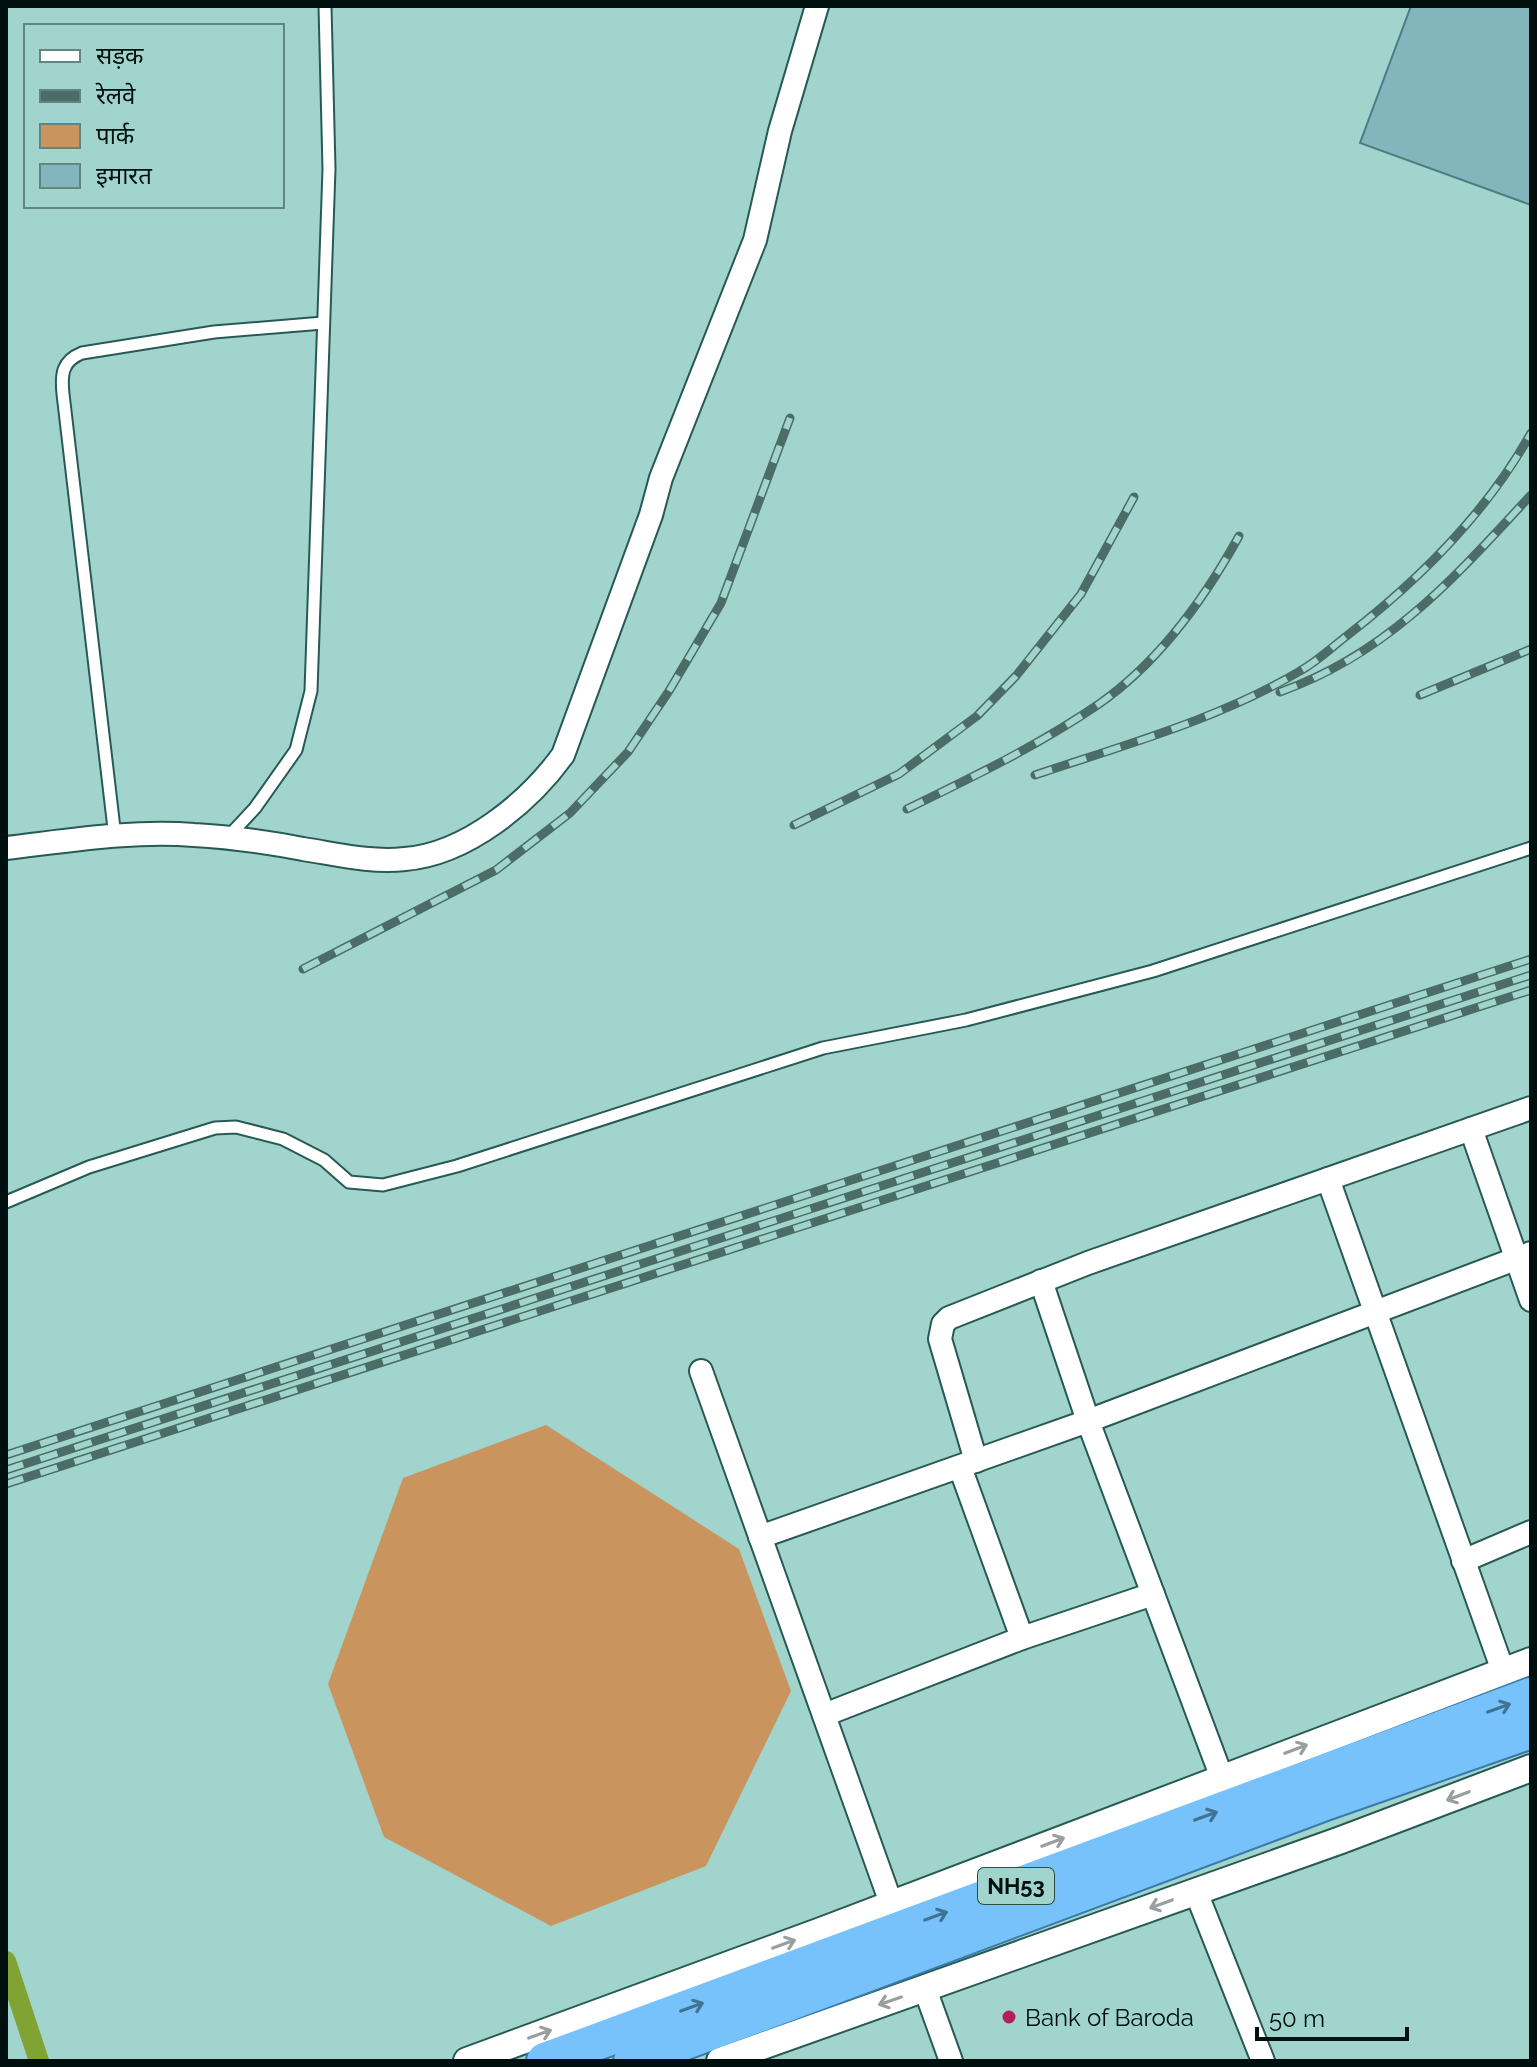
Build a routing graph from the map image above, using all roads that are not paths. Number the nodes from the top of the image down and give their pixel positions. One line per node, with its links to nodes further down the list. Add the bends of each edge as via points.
1 (325, 6): 3 (lane, via 329,169)
2 (817, 6): 5 (street, via 755,240 661,478 563,755 520,805 457,842 417,857 371,859)
3 (323, 323): 4 (lane, via 214,332 82,353 64,366 63,394); 5 (lane, via 311,691 296,750)
4 (115, 838): 5 (street); 6 (street)
5 (227, 838)
6 (6, 848)
7 (1531, 848): 11 (lane, via 1153,971 966,1020 823,1048 383,1185 349,1182 324,1160 283,1139 236,1127 215,1128 89,1167)
8 (1531, 1108): 9 (street)
9 (1471, 1129): 10 (street); 12 (street)
10 (1328, 1179): 13 (street); 15 (street)
11 (6, 1202)
12 (1523, 1256): 14 (street); 15 (street)
13 (1041, 1281): 17 (street); 18 (street, via 959,1312 943,1324 943,1353)
14 (1531, 1300)
15 (1373, 1312): 17 (street); 21 (street)
16 (701, 1371): 20 (street)
17 (1088, 1421): 18 (street); 22 (street)
18 (968, 1464): 20 (street); 23 (street)
19 (1531, 1532): 21 (street)
20 (760, 1537): 27 (street)
21 (1463, 1561): 25 (street)
22 (1153, 1594): 23 (street); 31 (street)
23 (1022, 1638): 27 (street)
24 (1531, 1661): 25 (street)
25 (1503, 1671): 31 (street, one-way to 25)
26 (1531, 1696): 29 (highway, NH53, one-way to 26)
27 (824, 1715): 33 (street)
28 (1531, 1730): 29 (highway, NH53)
29 (1416, 1754): 36 (highway, NH53, one-way to 29); 37 (highway, NH53)
30 (1531, 1768): 32 (street, one-way to 32)
31 (1222, 1778): 33 (street, one-way to 31)
32 (1196, 1892): 34 (street, one-way to 34); 40 (street)
33 (891, 1903): 35 (street, one-way to 33)
34 (925, 1989): 38 (street, one-way to 38); 39 (street)
35 (467, 2061)
36 (545, 2061)
37 (632, 2061)
38 (720, 2061)
39 (951, 2061)
40 (1263, 2061)

